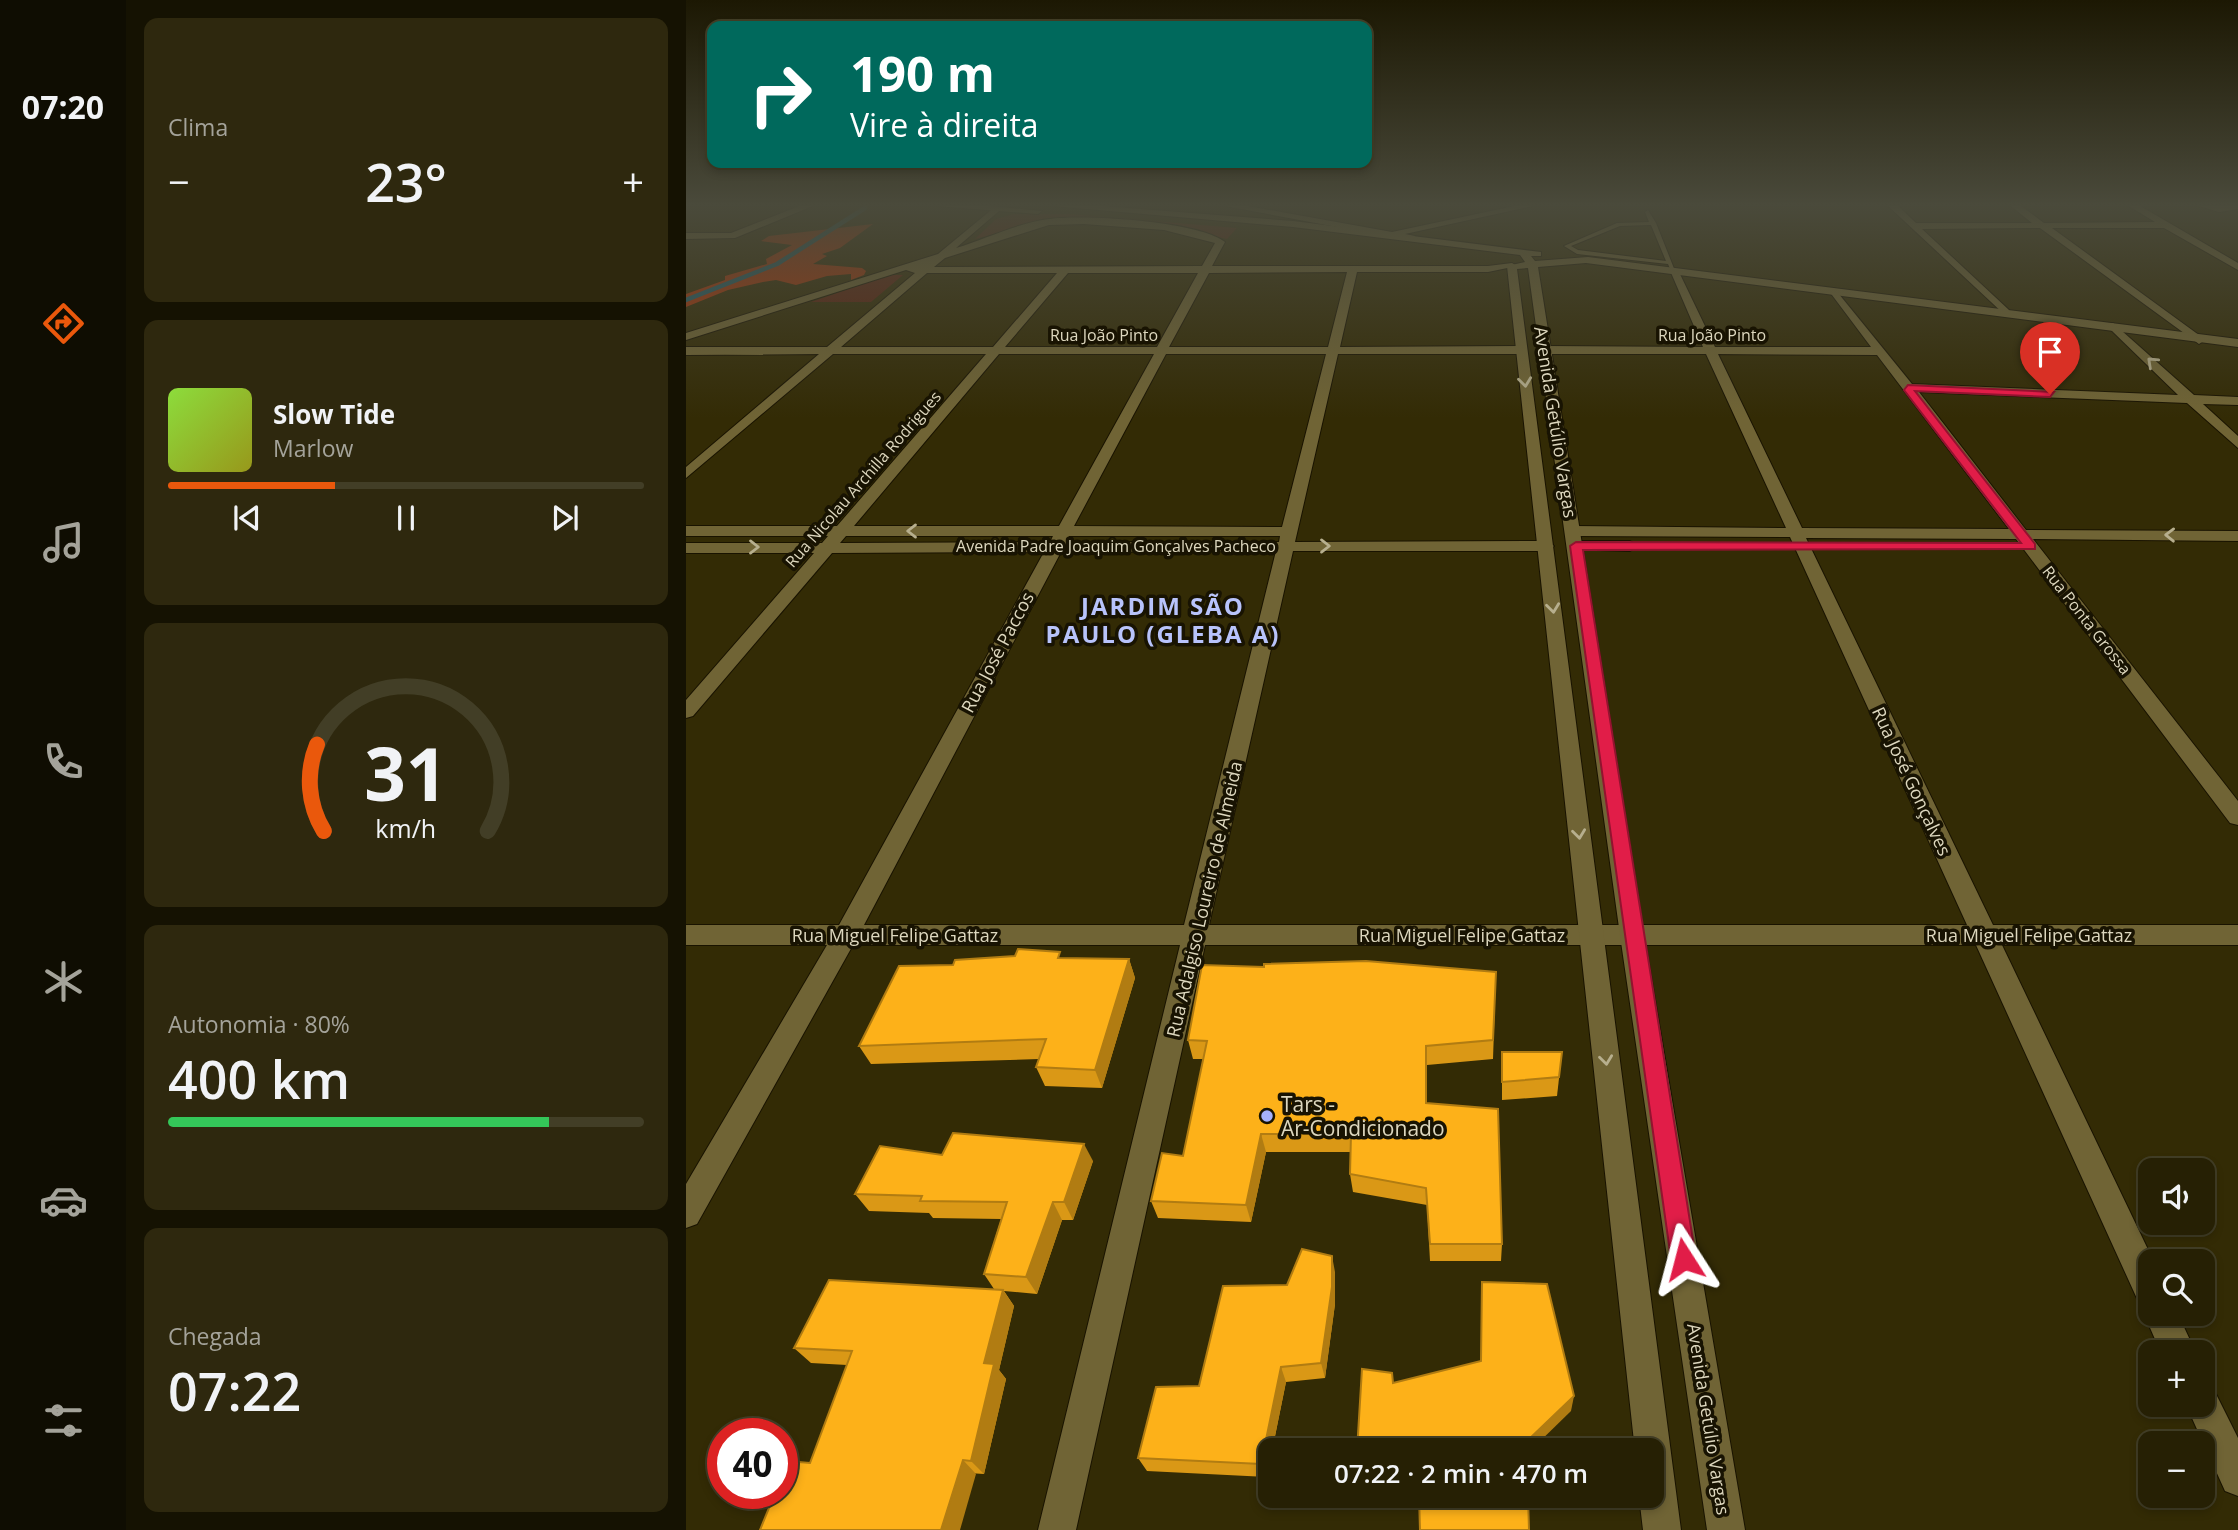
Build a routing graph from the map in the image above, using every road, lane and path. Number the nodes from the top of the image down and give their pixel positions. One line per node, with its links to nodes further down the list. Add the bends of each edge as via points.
1 (878, 274): 14 (street)
2 (919, 274): 21 (street)
3 (1062, 274): 22 (street, Rua Nicolau Archilla Rodrigues)
4 (1204, 274): 17 (street, Rua José Paccos)
5 (1352, 274): 18 (street, Rua Adalgiso Loureiro de Almeida)
6 (1515, 274): 19 (street, Avenida Getúlio Vargas)
7 (1676, 274): 23 (street, Rua José Gonçalves)
8 (1700, 274): 11 (street)
9 (1966, 274): 12 (street)
10 (2108, 274): 15 (street)
11 (1833, 291): 12 (street); 24 (street, Rua Ponta Grossa)
12 (2006, 312): 13 (street)
13 (2113, 326): 15 (street); 26 (street, one-way to 13)
14 (686, 337)
15 (2198, 339): 16 (street)
16 (2238, 344)
17 (1164, 350): 18 (street, Rua João Pinto); 22 (street, Rua João Pinto); 34 (street, Rua José Paccos)
18 (1334, 350): 19 (street, Rua João Pinto); 35 (street, Rua Adalgiso Loureiro de Almeida)
19 (1533, 350): 23 (street, Rua João Pinto); 33 (street, Avenida Getúlio Vargas, one-way to 33); 36 (street, Avenida Getúlio Vargas)
20 (686, 351): 21 (street, Rua João Pinto)
21 (829, 351): 22 (street, Rua João Pinto); 29 (street)
22 (996, 351): 31 (street, Rua Nicolau Archilla Rodrigues)
23 (1711, 351): 24 (street, Rua João Pinto); 37 (street, Rua José Gonçalves)
24 (1880, 351): 25 (street, Rua Ponta Grossa)
25 (1908, 388): 26 (street); 38 (street, Rua Ponta Grossa)
26 (2190, 399): 27 (street); 28 (street)
27 (2238, 401)
28 (2238, 444)
29 (686, 474)
30 (686, 531): 31 (street, Avenida Padre Joaquim Gonçalves Pacheco)
31 (841, 531): 34 (street, Avenida Padre Joaquim Gonçalves Pacheco, one-way to 31); 39 (street, Rua Nicolau Archilla Rodrigues)
32 (2238, 536): 38 (street, one-way to 38)
33 (1545, 538): 35 (street, Avenida Padre Joaquim Gonçalves Pacheco); 36 (street, Avenida Padre Joaquim Gonçalves Pacheco); 47 (street, Avenida Getúlio Vargas, one-way to 47)
34 (1058, 539): 35 (street, Avenida Padre Joaquim Gonçalves Pacheco); 39 (street, Avenida Padre Joaquim Gonçalves Pacheco); 45 (street, Rua José Paccos)
35 (1286, 539): 46 (street, Rua Adalgiso Loureiro de Almeida)
36 (1575, 539): 37 (street); 48 (street, Avenida Getúlio Vargas)
37 (1799, 539): 38 (street); 49 (street, Rua José Gonçalves)
38 (2025, 540): 41 (street); 43 (street, Rua Ponta Grossa)
39 (828, 547): 40 (street, Avenida Padre Joaquim Gonçalves Pacheco, one-way to 39); 42 (street, Rua Nicolau Archilla Rodrigues)
40 (686, 548)
41 (2238, 550)
42 (686, 712)
43 (2238, 817)
44 (686, 934): 45 (street, Rua Miguel Felipe Gattaz)
45 (846, 935): 46 (street, Rua Miguel Felipe Gattaz); 51 (street, Rua José Paccos)
46 (1197, 935): 47 (street, Rua Miguel Felipe Gattaz); 55 (street, Rua Adalgiso Loureiro de Almeida)
47 (1591, 935): 48 (street, Rua Miguel Felipe Gattaz); 56 (street, Avenida Getúlio Vargas, one-way to 56)
48 (1632, 935): 49 (street, Rua Miguel Felipe Gattaz); 57 (street, Avenida Getúlio Vargas)
49 (1984, 935): 50 (street, Rua Miguel Felipe Gattaz); 52 (street, Rua José Gonçalves)
50 (2238, 935)
51 (686, 1213)
52 (2138, 1263)
53 (2209, 1417): 54 (street)
54 (2238, 1478)
55 (1057, 1530)
56 (1662, 1530)
57 (1726, 1530)

